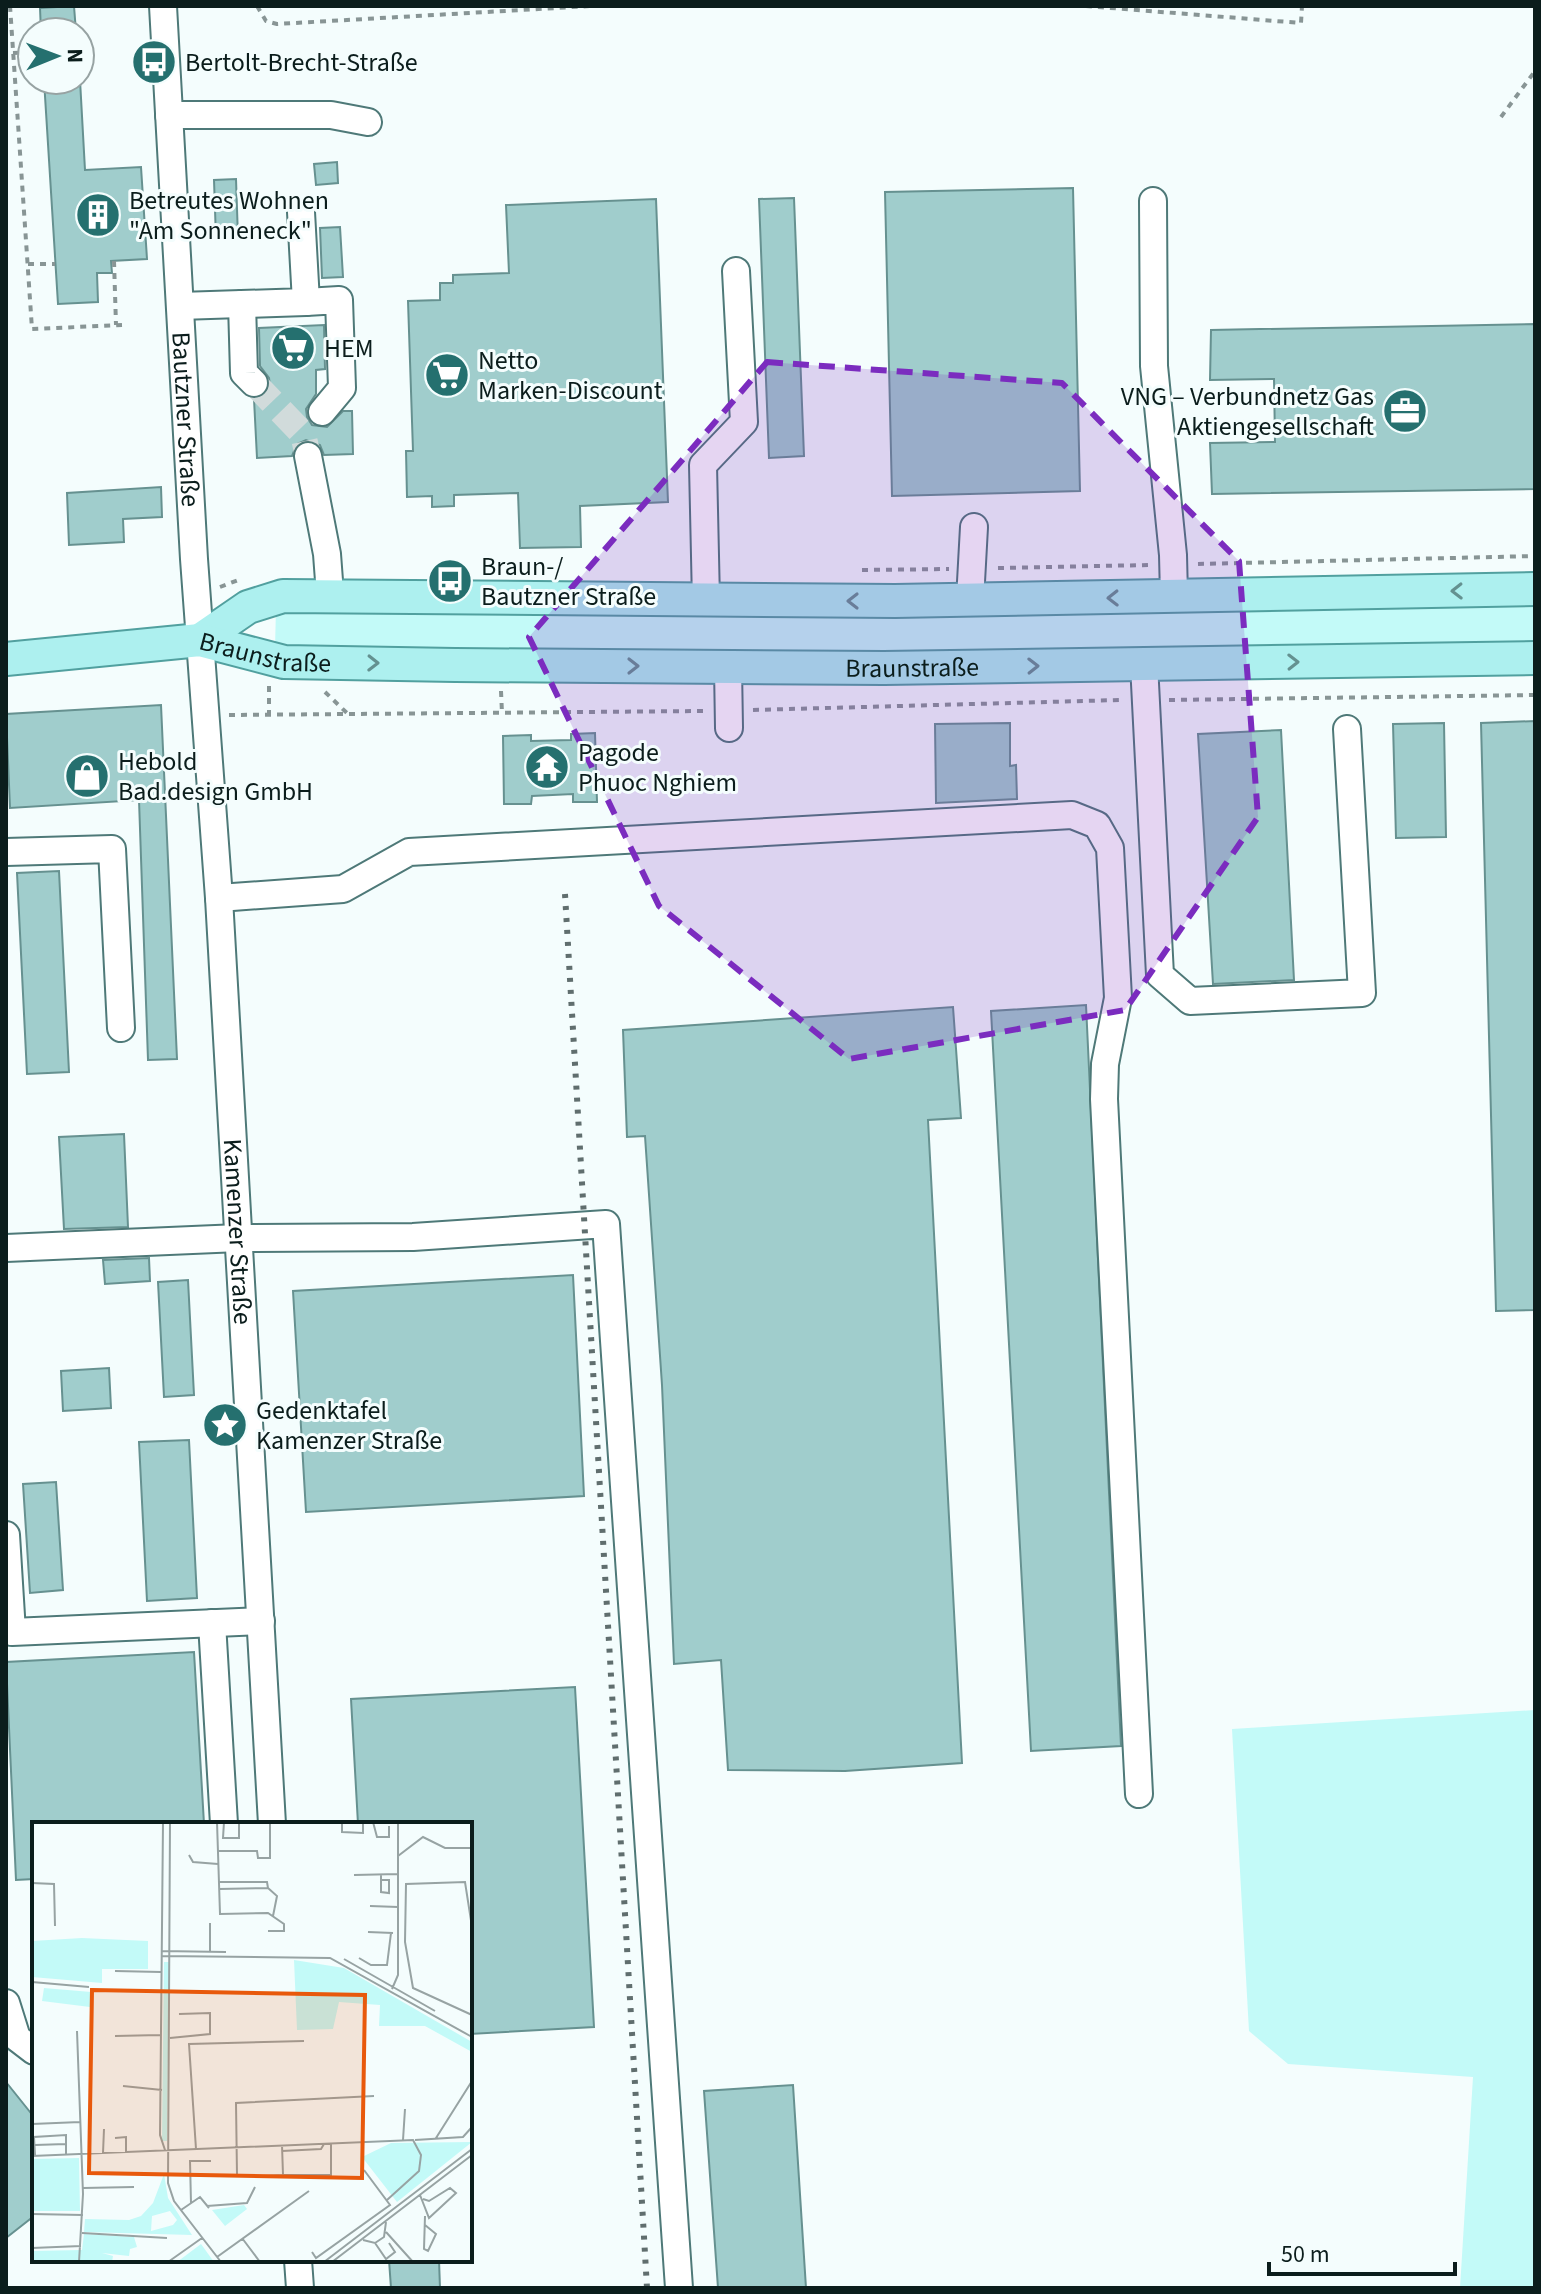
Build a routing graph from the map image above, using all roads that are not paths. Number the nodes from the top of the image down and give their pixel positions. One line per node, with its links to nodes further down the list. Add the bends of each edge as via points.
1 (163, 6): 2 (street, Bautzner Straße)
2 (169, 115): 3 (street, via 331,115); 9 (street, Bautzner Straße)
3 (368, 122)
4 (1153, 201): 16 (street, via 1154,366)
5 (301, 212): 7 (street)
6 (736, 271): 18 (street, via 744,422 703,465)
7 (306, 302): 8 (street); 11 (street, via 339,300 342,388)
8 (242, 304): 9 (street); 10 (street, via 244,373)
9 (180, 306): 19 (street, Bautzner Straße)
10 (254, 383)
11 (322, 412)
12 (308, 456): 15 (street)
13 (974, 527): 17 (street)
14 (1535, 589): 16 (main road, Braunstraße, one-way to 16)
15 (330, 594): 18 (main road, Braunstraße); 19 (main road, Braunstraße, via 267,598)
16 (1174, 596): 17 (main road, Braunstraße, one-way to 17)
17 (970, 600): 18 (main road, Braunstraße, one-way to 18)
18 (706, 601)
19 (200, 640): 21 (main road); 23 (main road, Braunstraße, one-way to 23, via 284,662); 27 (street, Kamenzer Straße)
20 (1535, 658): 22 (main road, Braunstraße, one-way to 20)
21 (6, 659)
22 (1144, 664): 23 (main road, Braunstraße, one-way to 22); 25 (street, via 1160,975 1190,1001 1362,993)
23 (728, 667): 24 (street)
24 (729, 719)
25 (1347, 729)
26 (6, 852): 28 (street, via 112,849)
27 (219, 898): 29 (street, Kamenzer Straße); 35 (street, via 343,889 409,852 1072,815 1097,825 1110,848 1118,998 1104,1099)
28 (121, 1028)
29 (239, 1238): 30 (street); 32 (street, Kamenzer Straße); 42 (street, via 413,1237 606,1224)
30 (6, 1248)
31 (6, 1535): 34 (street)
32 (261, 1621): 33 (street); 37 (street, Kamenzer Straße)
33 (212, 1623): 34 (street); 36 (street)
34 (9, 1632)
35 (1139, 1794)
36 (224, 1822)
37 (272, 1822)
38 (6, 2003): 39 (street, via 17,2038)
39 (32, 2049)
40 (298, 2262): 41 (street)
41 (300, 2288)
42 (679, 2288)

